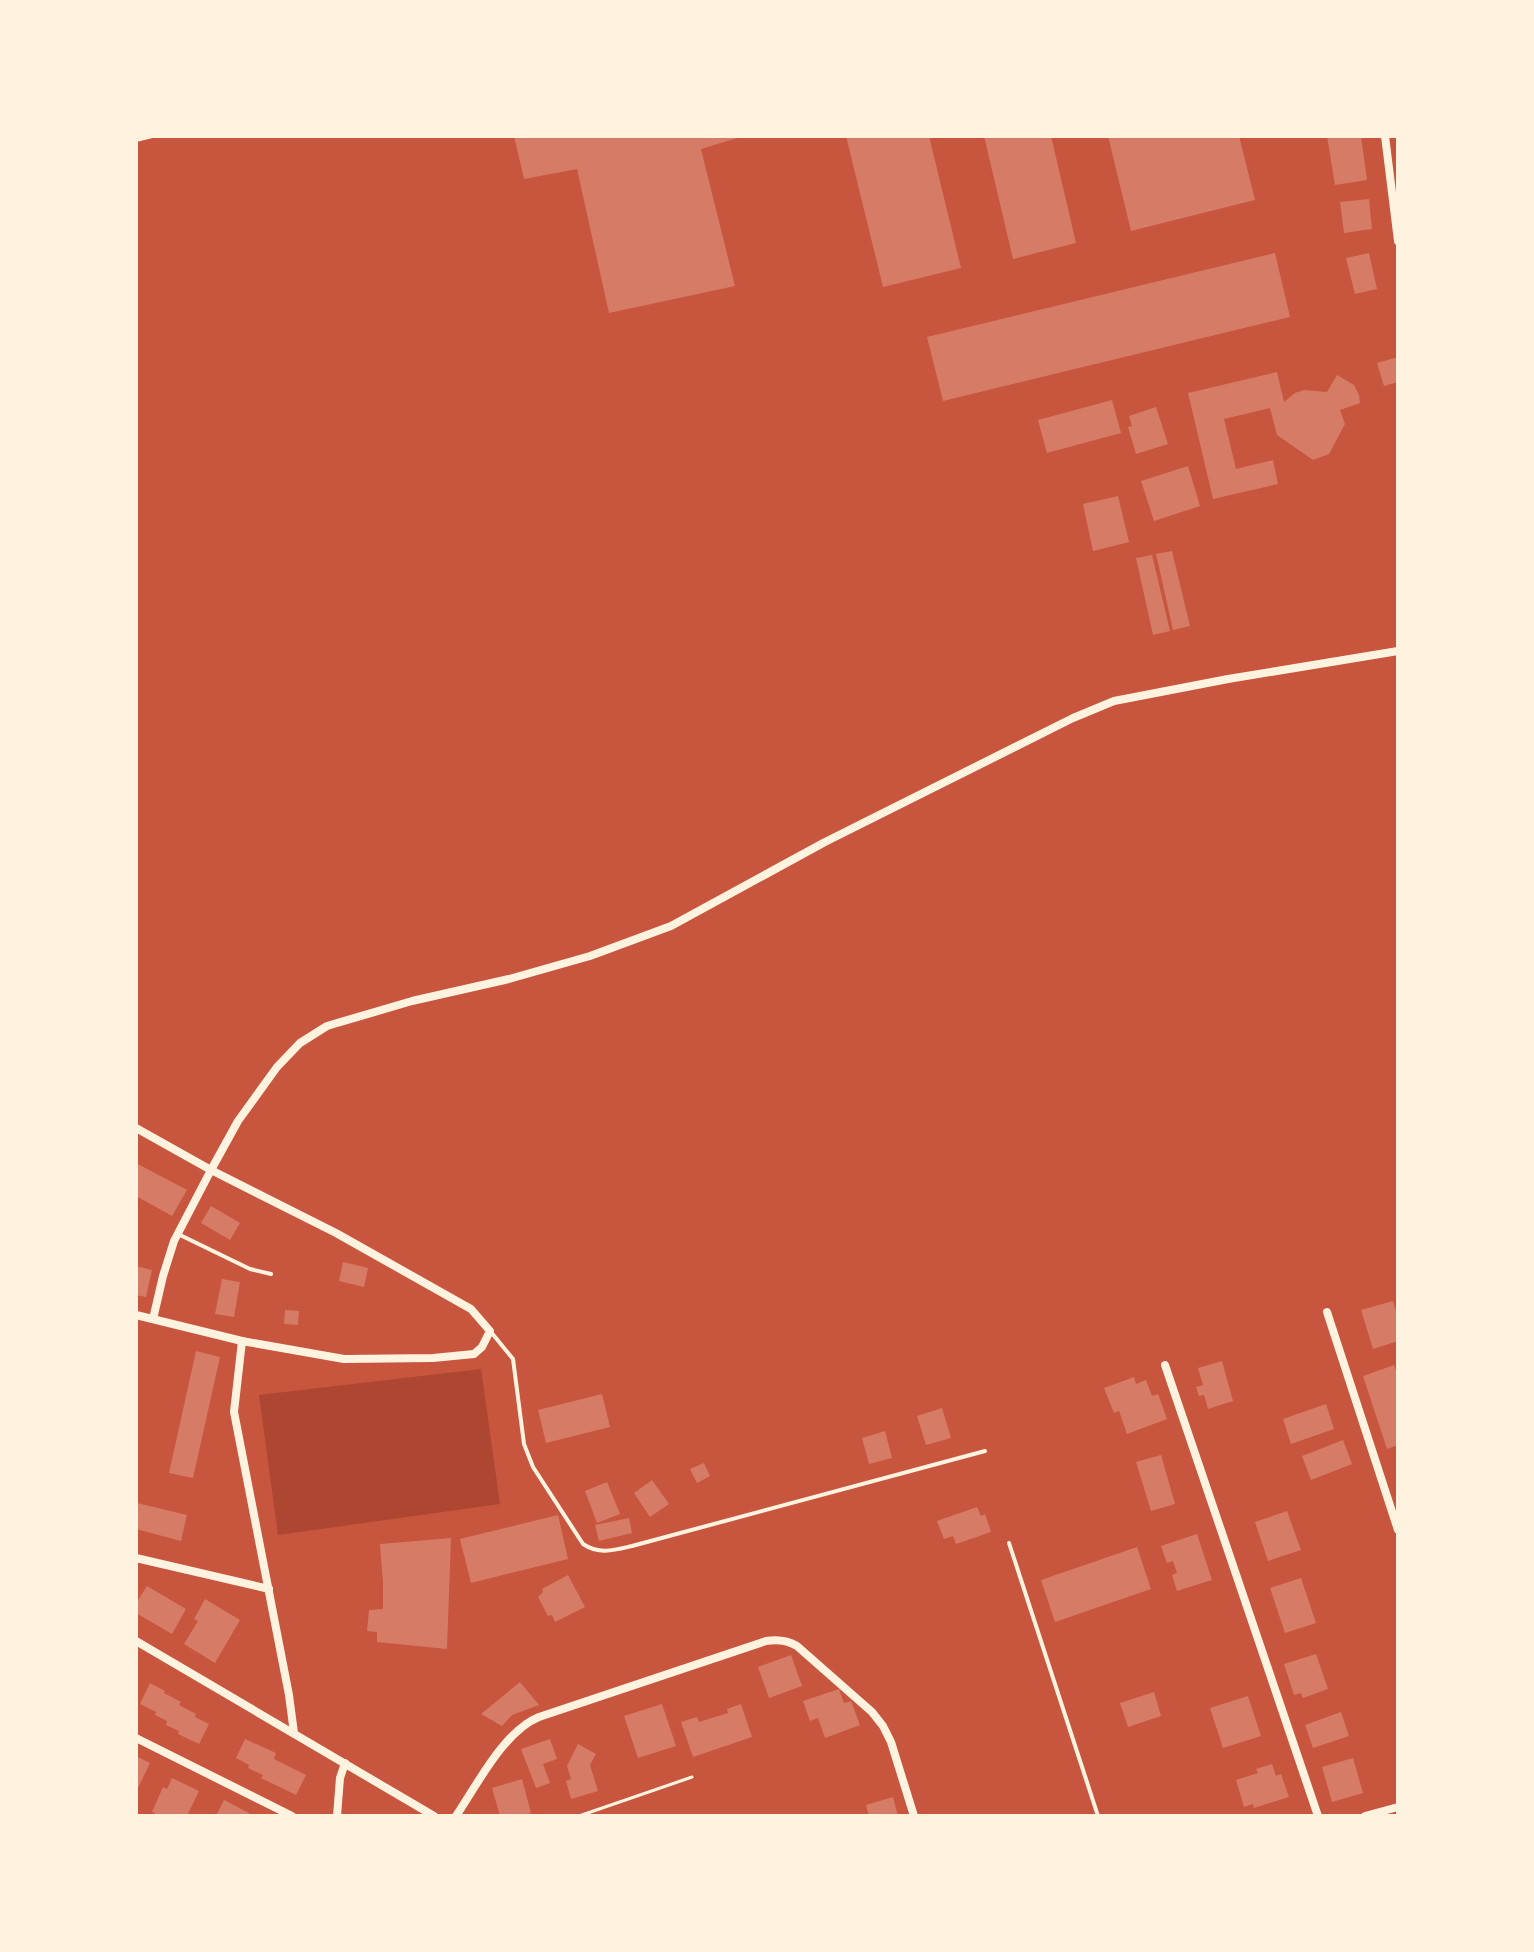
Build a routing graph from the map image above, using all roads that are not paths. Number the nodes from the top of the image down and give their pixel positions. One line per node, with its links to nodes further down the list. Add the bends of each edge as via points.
1 (152, 136): 3 (lane)
2 (1385, 136): 4 (street)
3 (136, 140)
4 (1398, 241)
5 (1398, 651): 7 (street, via 1114,701 825,842 671,926 590,956 327,1026 277,1067)
6 (136, 1128): 7 (street)
7 (211, 1170): 8 (street); 13 (street, via 471,1309)
8 (178, 1234): 9 (lane); 12 (street)
9 (271, 1274)
10 (1327, 1312): 17 (street)
11 (136, 1315): 12 (street)
12 (153, 1319): 14 (street)
13 (490, 1331): 14 (street, via 474,1354 433,1358 344,1359); 16 (lane, via 513,1359 524,1444 533,1467 583,1544 596,1551 632,1546)
14 (242, 1341): 20 (street, via 234,1412)
15 (1165, 1365): 32 (street)
16 (985, 1451)
17 (1398, 1530)
18 (1009, 1543): 31 (lane)
19 (136, 1558): 20 (street)
20 (269, 1589): 22 (street)
21 (136, 1641): 22 (street)
22 (294, 1733): 24 (street)
23 (136, 1738): 26 (street)
24 (345, 1763): 27 (street); 28 (street)
25 (1398, 1807): 33 (street)
26 (292, 1816)
27 (337, 1816)
28 (434, 1816)
29 (456, 1816): 30 (street, via 524,1724 777,1640 797,1646 879,1721 891,1742)
30 (914, 1816)
31 (1098, 1816)
32 (1318, 1816)
33 (1365, 1816)

